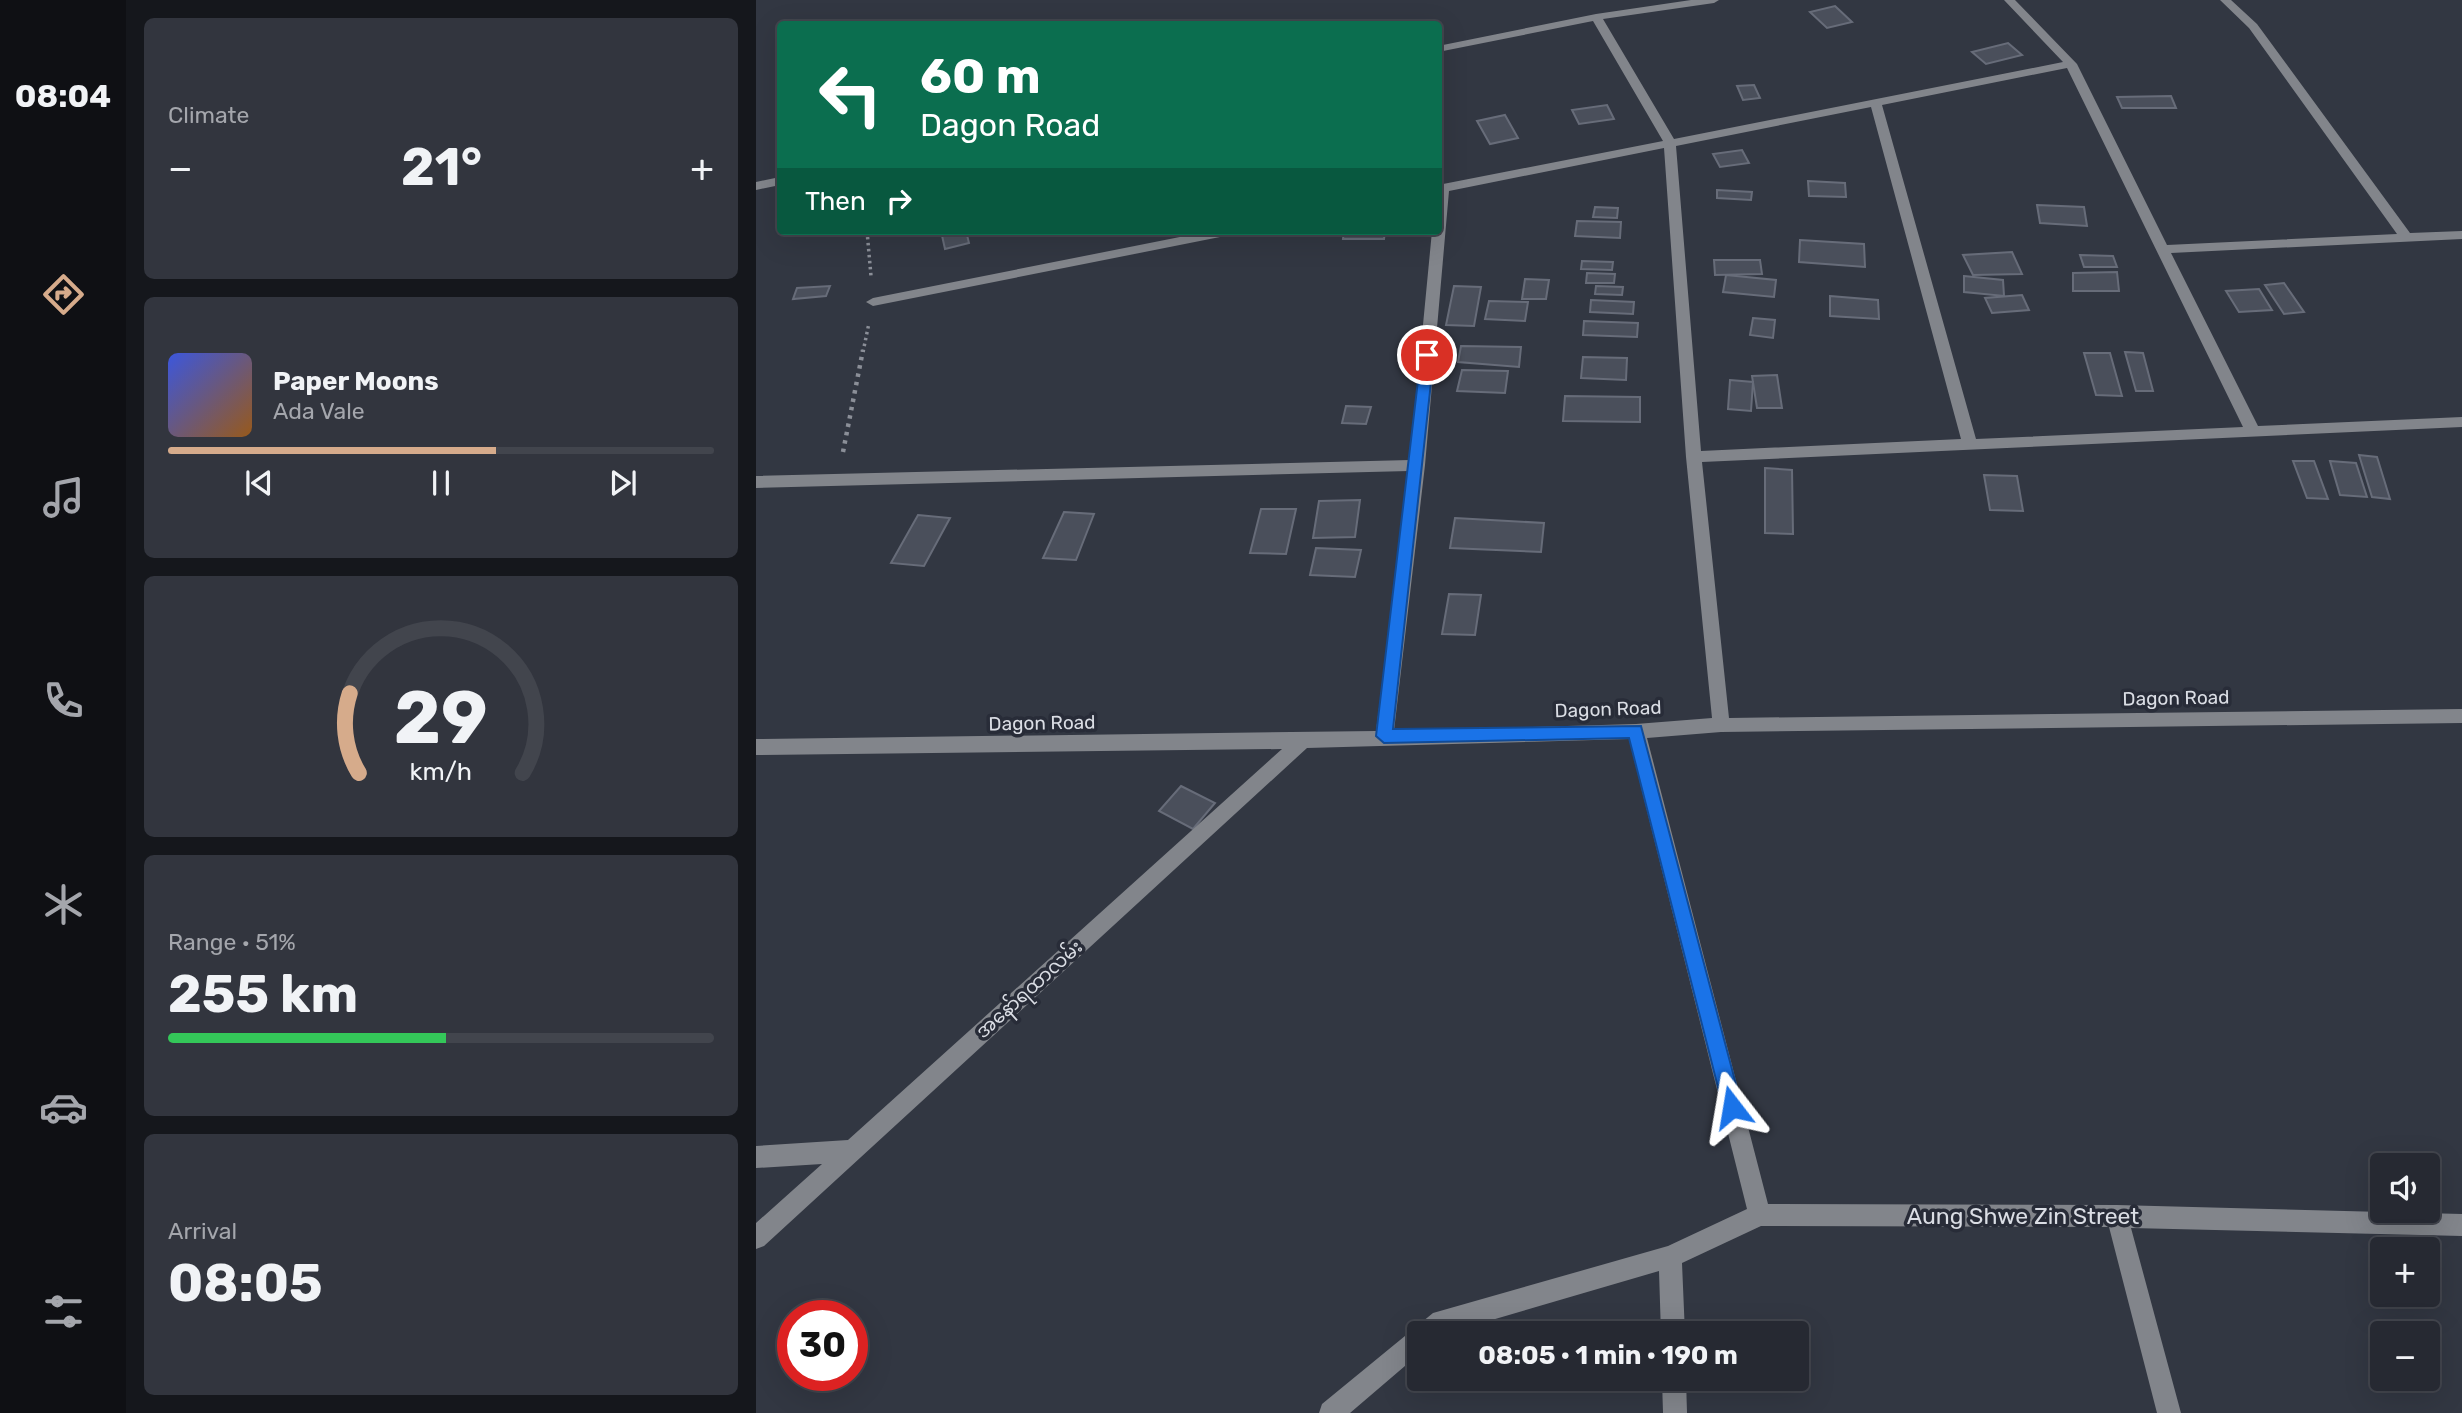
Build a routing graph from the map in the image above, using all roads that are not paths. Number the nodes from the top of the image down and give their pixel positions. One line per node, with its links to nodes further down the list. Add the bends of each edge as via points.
1 (1714, 0): 4 (street)
2 (2009, 0): 6 (street)
3 (2225, 0): 15 (street, via 2253,26)
4 (1597, 17): 5 (street); 8 (street)
5 (1442, 48)
6 (2071, 64): 7 (street); 16 (street)
7 (1875, 102): 8 (street); 20 (street)
8 (1670, 144): 11 (street); 21 (street)
9 (777, 182): 10 (street)
10 (756, 186)
11 (1442, 189)
12 (1210, 235): 17 (street)
13 (1437, 235): 22 (street)
14 (2462, 235): 15 (street)
15 (2405, 236): 16 (street)
16 (2163, 249): 19 (street)
17 (873, 302)
18 (2462, 422): 19 (street)
19 (2253, 431): 20 (street)
20 (1970, 444): 21 (street)
21 (1694, 457): 25 (street)
22 (1416, 465): 23 (street); 27 (street)
23 (756, 482)
24 (2462, 716): 25 (street, Dagon Road)
25 (1721, 725): 26 (street, Dagon Road)
26 (1636, 731): 27 (street, Dagon Road); 32 (street)
27 (1384, 736): 28 (street, Dagon Road)
28 (1303, 741): 29 (street, Dagon Road); 30 (street, အနော်ရထာလမ်း)
29 (756, 747)
30 (850, 1151): 31 (street); 35 (street, အနော်ရထာလမ်း)
31 (756, 1157)
32 (1760, 1215): 33 (street, Aung Shwe Zin Street); 36 (street, Aung Shwe Zin Street)
33 (2117, 1216): 34 (street, Aung Shwe Zin Street); 43 (street)
34 (2462, 1225)
35 (756, 1238)
36 (1670, 1257): 37 (street, Aung Shwe Zin Street); 38 (street)
37 (1441, 1321)
38 (1672, 1321)
39 (1407, 1349): 41 (street)
40 (1674, 1391): 42 (street)
41 (1331, 1413)
42 (1675, 1413)
43 (2169, 1413)

